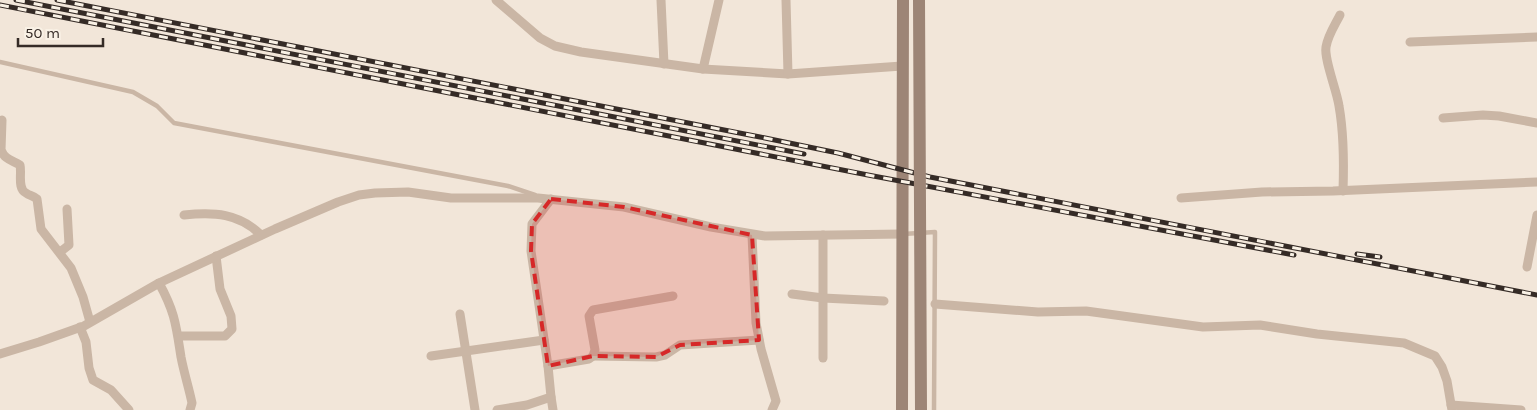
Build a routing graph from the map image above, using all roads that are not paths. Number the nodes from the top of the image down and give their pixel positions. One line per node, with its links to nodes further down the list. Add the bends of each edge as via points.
1 (496, 0): 11 (street, via 530,31 555,46)
2 (661, 0): 11 (street)
3 (719, 0): 13 (street)
4 (786, 0): 14 (street)
5 (903, 0): 12 (street)
6 (919, 0): 59 (street, bridge)
7 (1340, 15): 19 (street, via 1326,48 1339,107 1344,156)
8 (1537, 36): 9 (street)
9 (1410, 42)
10 (0, 62): 21 (lane, via 133,92 157,106 174,123 508,186)
11 (664, 64): 13 (street)
12 (902, 66): 14 (street); 25 (street)
13 (703, 69): 14 (street)
14 (788, 74)
15 (1444, 118): 17 (street, via 1483,115)
16 (2, 120): 29 (street, via 2,154 21,167 22,189 37,198 41,229)
17 (1537, 123)
18 (1537, 182): 19 (street)
19 (1343, 190): 20 (street)
20 (1181, 198)
21 (547, 199): 26 (street, via 451,198 408,192 359,195); 27 (street, via 624,207); 42 (street, via 532,224 531,234)
22 (67, 209): 29 (street, via 69,244)
23 (184, 215): 26 (street, via 228,215 248,224)
24 (1537, 215): 31 (street)
25 (902, 234): 28 (street); 37 (lane, via 935,232); 58 (street)
26 (261, 235): 30 (street)
27 (752, 235): 28 (street); 43 (street, via 754,300)
28 (823, 235): 35 (street)
29 (60, 252): 39 (street, via 74,275)
30 (216, 256): 32 (street); 41 (street, via 220,289 232,316 232,329 225,336)
31 (1527, 267)
32 (159, 283): 39 (street); 41 (street, via 172,309)
33 (792, 294): 35 (street)
34 (673, 296): 47 (street, via 593,310 589,316 595,350)
35 (823, 298): 36 (street); 48 (street)
36 (884, 300)
37 (934, 304): 52 (street, via 1052,312 1086,311 1203,327 1260,325 1404,343 1435,356 1447,381); 60 (lane)
38 (460, 314): 44 (street)
39 (90, 322): 40 (street)
40 (80, 327): 45 (street); 51 (street, via 93,380 111,390)
41 (179, 336): 53 (street, via 192,403)
42 (544, 340): 44 (street); 49 (street)
43 (760, 340): 47 (street, via 680,345 656,357); 57 (street, via 776,401)
44 (466, 351): 46 (street); 54 (street)
45 (0, 354)
46 (431, 356)
47 (593, 356): 49 (street)
48 (823, 358)
49 (548, 366): 50 (street)
50 (551, 397): 55 (street); 56 (street)
51 (123, 408)
52 (1451, 408): 61 (street)
53 (190, 410)
54 (475, 410)
55 (497, 410)
56 (553, 410)
57 (772, 410)
58 (902, 410)
59 (921, 410)
60 (934, 410)
61 (1521, 410)

